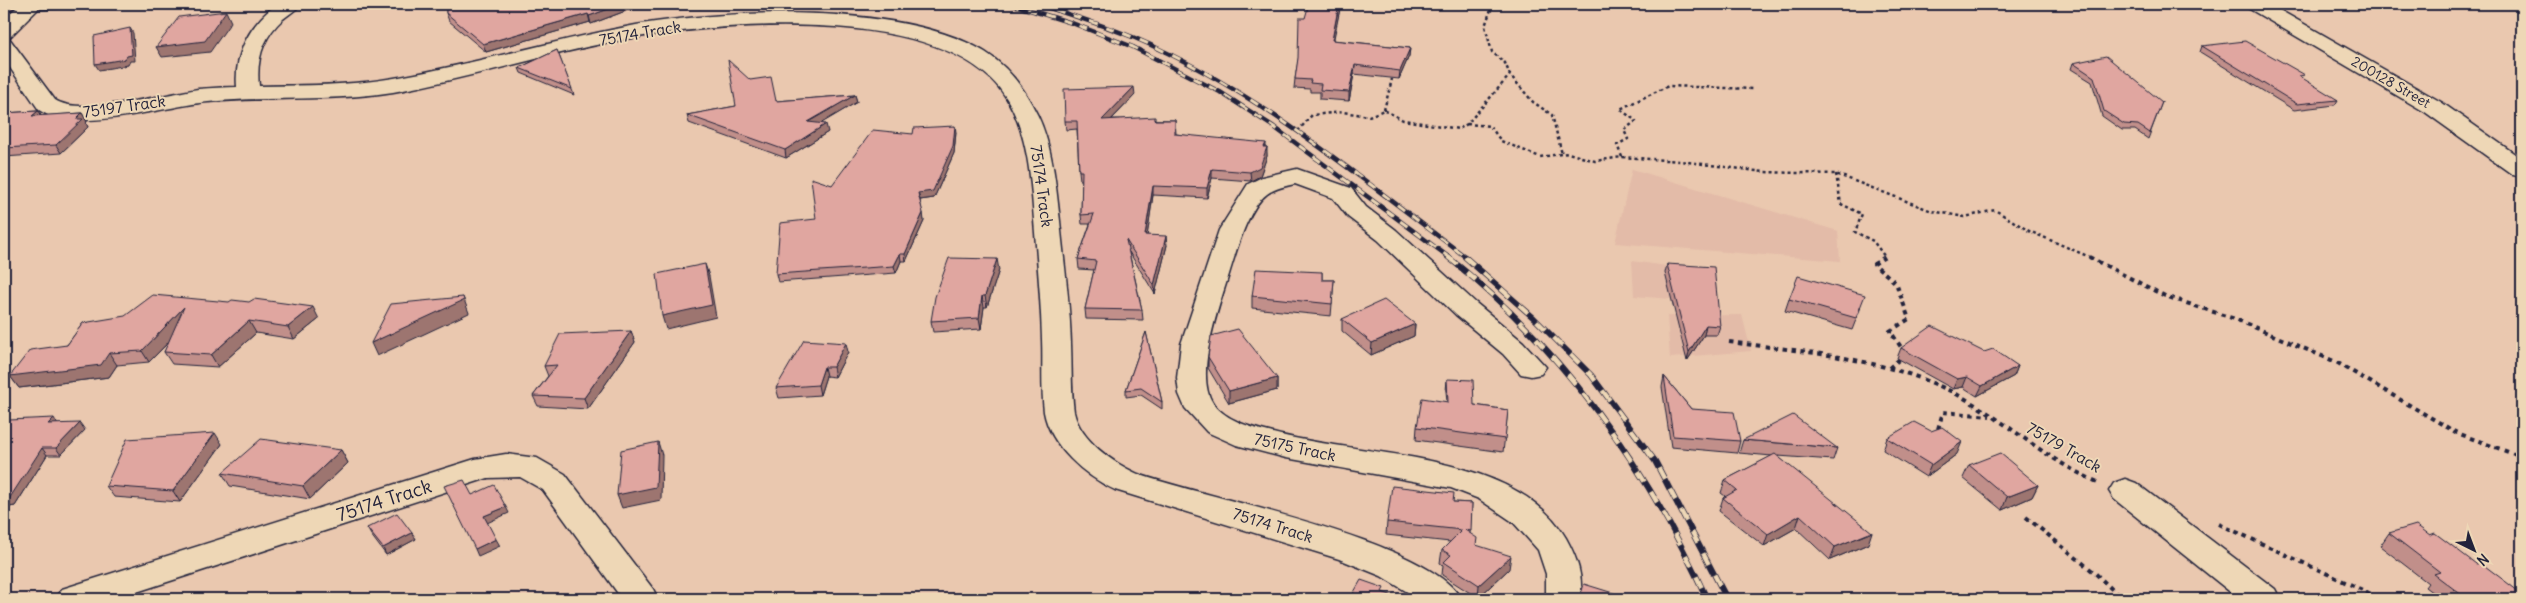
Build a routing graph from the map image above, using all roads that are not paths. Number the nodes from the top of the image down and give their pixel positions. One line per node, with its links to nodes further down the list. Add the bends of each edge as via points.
1 (33, 4): 4 (street, via 12,21)
2 (291, 4): 6 (street, via 276,14 252,49 247,66)
3 (2255, 4): 7 (street, 200128 Street, via 2433,106)
4 (4, 33)
5 (4, 43): 6 (street, 75197 Track, via 33,87 54,110 95,112)
6 (248, 91): 12 (street, 75174 Track, via 330,93 388,86 647,30 727,21 849,23 911,32 952,45 988,64 1018,95 1032,124 1042,167 1056,313 1060,418 1084,454 1112,476 1285,527 1379,559)
7 (2522, 170)
8 (1531, 367): 13 (street, 75175 Track, via 1514,348 1357,212 1342,193 1297,176 1258,189 1230,229 1195,335 1192,390 1200,409 1209,419 1264,443 1405,467 1480,485 1536,522 1553,544 1562,567)
9 (2125, 491): 14 (street)
10 (74, 599): 11 (street, 75174 Track, via 486,467 506,464 526,466 554,482)
11 (641, 599)
12 (1443, 599)
13 (1563, 599)
14 (2262, 599)

